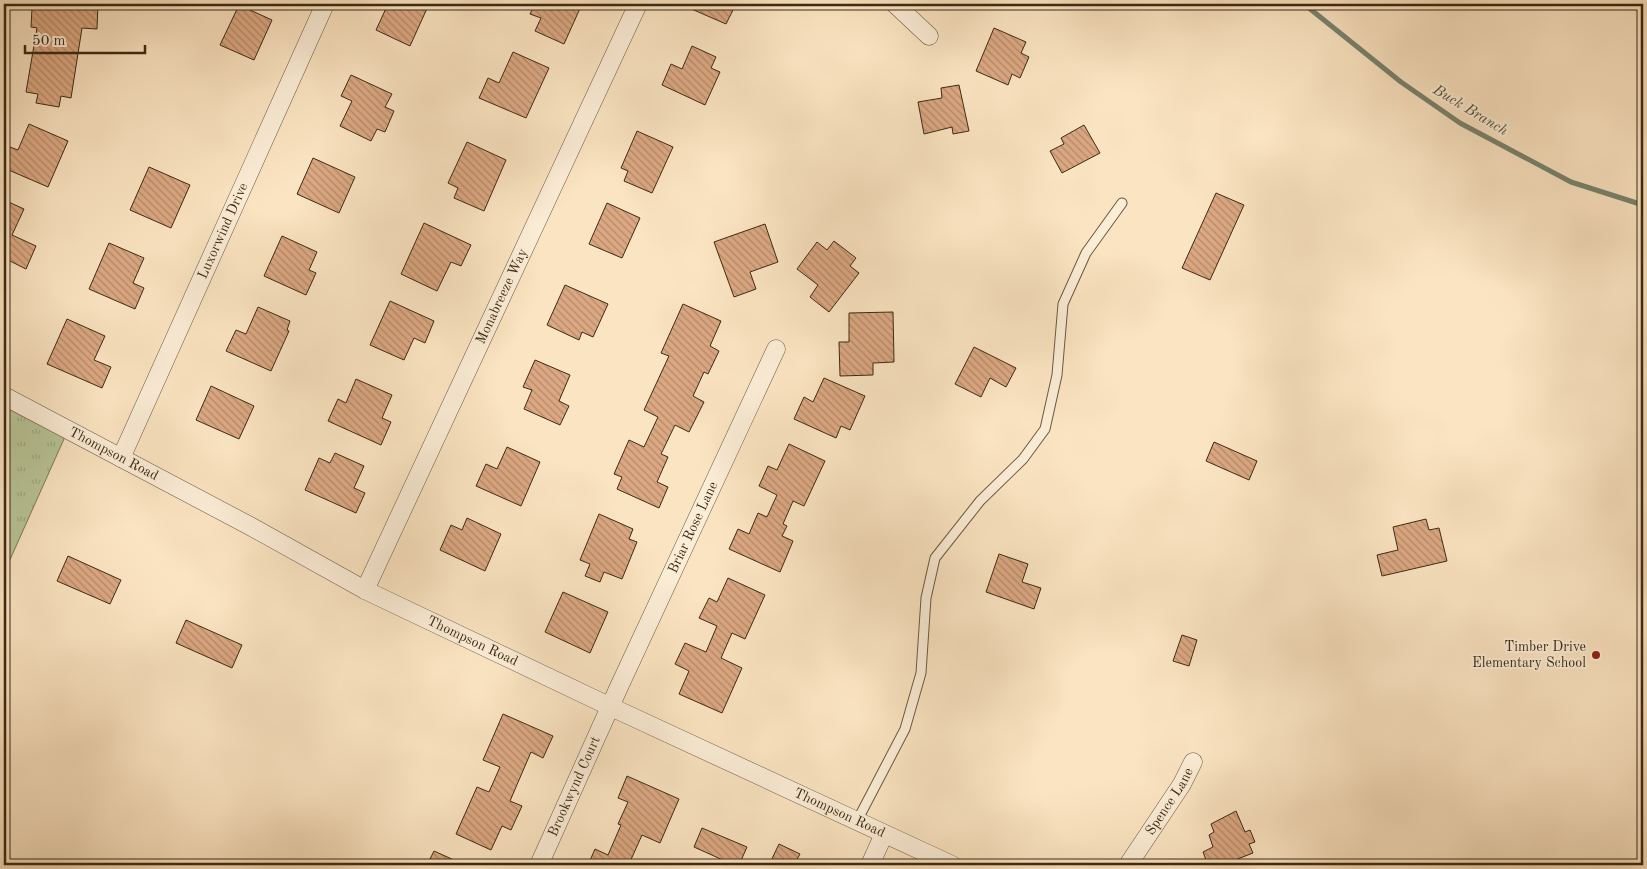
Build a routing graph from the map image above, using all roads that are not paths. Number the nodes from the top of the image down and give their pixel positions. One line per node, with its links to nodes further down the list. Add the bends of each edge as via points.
1 (325, 4): 8 (street, Luxorwind Drive)
2 (638, 4): 9 (street, Monabreeze Way)
3 (895, 4): 4 (street)
4 (929, 36)
5 (1122, 203): 12 (lane, via 1086,253 1063,304 1057,375 1045,429 1023,459 980,501 935,558 926,598 921,673 908,720)
6 (776, 349): 10 (street, Briar Rose Lane)
7 (4, 396): 8 (street, Thompson Road)
8 (121, 458): 9 (street, Thompson Road)
9 (364, 590): 10 (street, Thompson Road)
10 (611, 707): 12 (street, Thompson Road); 14 (street, Brookwynd Court)
11 (1193, 762): 17 (street, Spence Lane)
12 (857, 821): 13 (street, Thompson Road)
13 (884, 834): 15 (street); 16 (street, Thompson Road)
14 (539, 865)
15 (870, 865)
16 (952, 865)
17 (1128, 865)
18 (1519, 865): 19 (lane)
19 (1526, 865)

